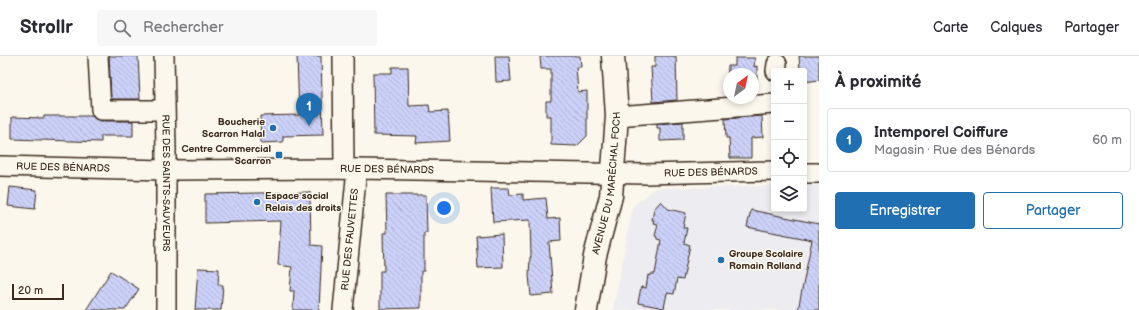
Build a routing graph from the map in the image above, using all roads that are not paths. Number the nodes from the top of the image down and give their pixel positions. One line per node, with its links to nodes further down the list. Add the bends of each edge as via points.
1 (98, 56): 6 (street, via 101,110)
2 (164, 56): 6 (street, RUE DES SAINTS-SAUVEURS)
3 (344, 56): 9 (street, RUE DES FAUVETTES)
4 (613, 56): 7 (main road, AVENUE DU MARÉCHAL FOCH)
5 (771, 104): 7 (street)
6 (164, 110): 10 (street, RUE DES SAINTS-SAUVEURS)
7 (617, 116): 12 (main road, AVENUE DU MARÉCHAL FOCH)
8 (0, 166): 10 (street, RUE DES BÉNARDS)
9 (351, 169): 10 (street, RUE DES BÉNARDS); 12 (street, RUE DES BÉNARDS); 16 (street, RUE DES FAUVETTES)
10 (165, 170): 15 (street, RUE DES SAINTS-SAUVEURS)
11 (771, 170): 12 (street, RUE DES BÉNARDS)
12 (613, 173): 17 (main road, AVENUE DU MARÉCHAL FOCH, via 611,196 595,256)
13 (807, 173): 14 (street)
14 (819, 173)
15 (166, 310)
16 (343, 310)
17 (586, 310)

